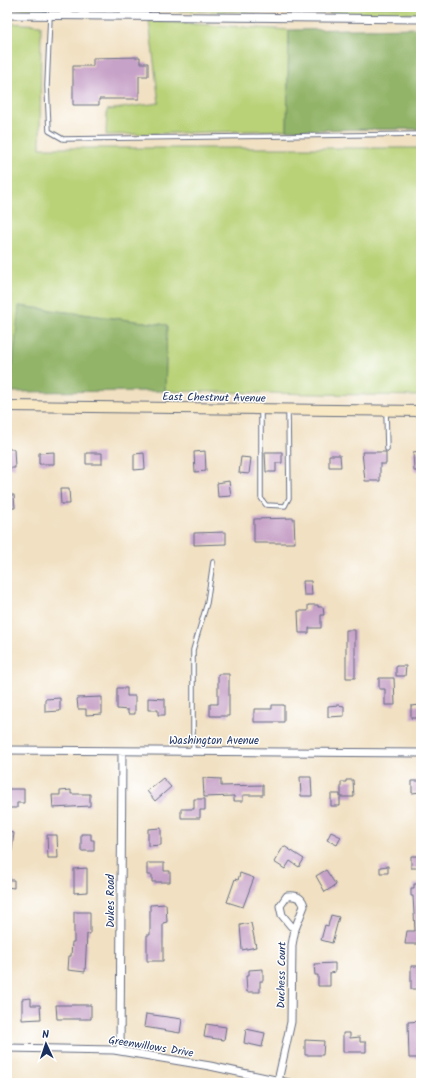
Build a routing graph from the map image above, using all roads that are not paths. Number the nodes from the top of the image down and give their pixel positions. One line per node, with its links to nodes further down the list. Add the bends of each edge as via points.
1 (7, 15): 2 (street)
2 (50, 15): 3 (street); 4 (lane, via 47,86 49,131 63,139)
3 (421, 19)
4 (421, 134)
5 (7, 406): 6 (street, East Chestnut Avenue)
6 (262, 410): 7 (street, East Chestnut Avenue); 7 (lane, via 261,498 266,505 285,506 289,498)
7 (288, 410): 8 (street, East Chestnut Avenue)
8 (386, 410): 9 (street, East Chestnut Avenue); 10 (lane)
9 (421, 411)
10 (387, 449)
11 (213, 562): 14 (lane, via 207,603 194,650)
12 (7, 750): 13 (street, Washington Avenue)
13 (122, 751): 14 (street, Washington Avenue); 18 (street, Dukes Road)
14 (193, 751): 15 (street, Washington Avenue)
15 (421, 753)
16 (291, 926): 19 (street, Duchess Court, via 282,915 280,906 287,896 301,899 304,906 292,945 291,1022)
17 (7, 1048): 18 (street, Greenwillows Drive)
18 (120, 1051): 19 (street, Greenwillows Drive, via 210,1066)
19 (278, 1081): 20 (street, Greenwillows Drive)
20 (289, 1083)

